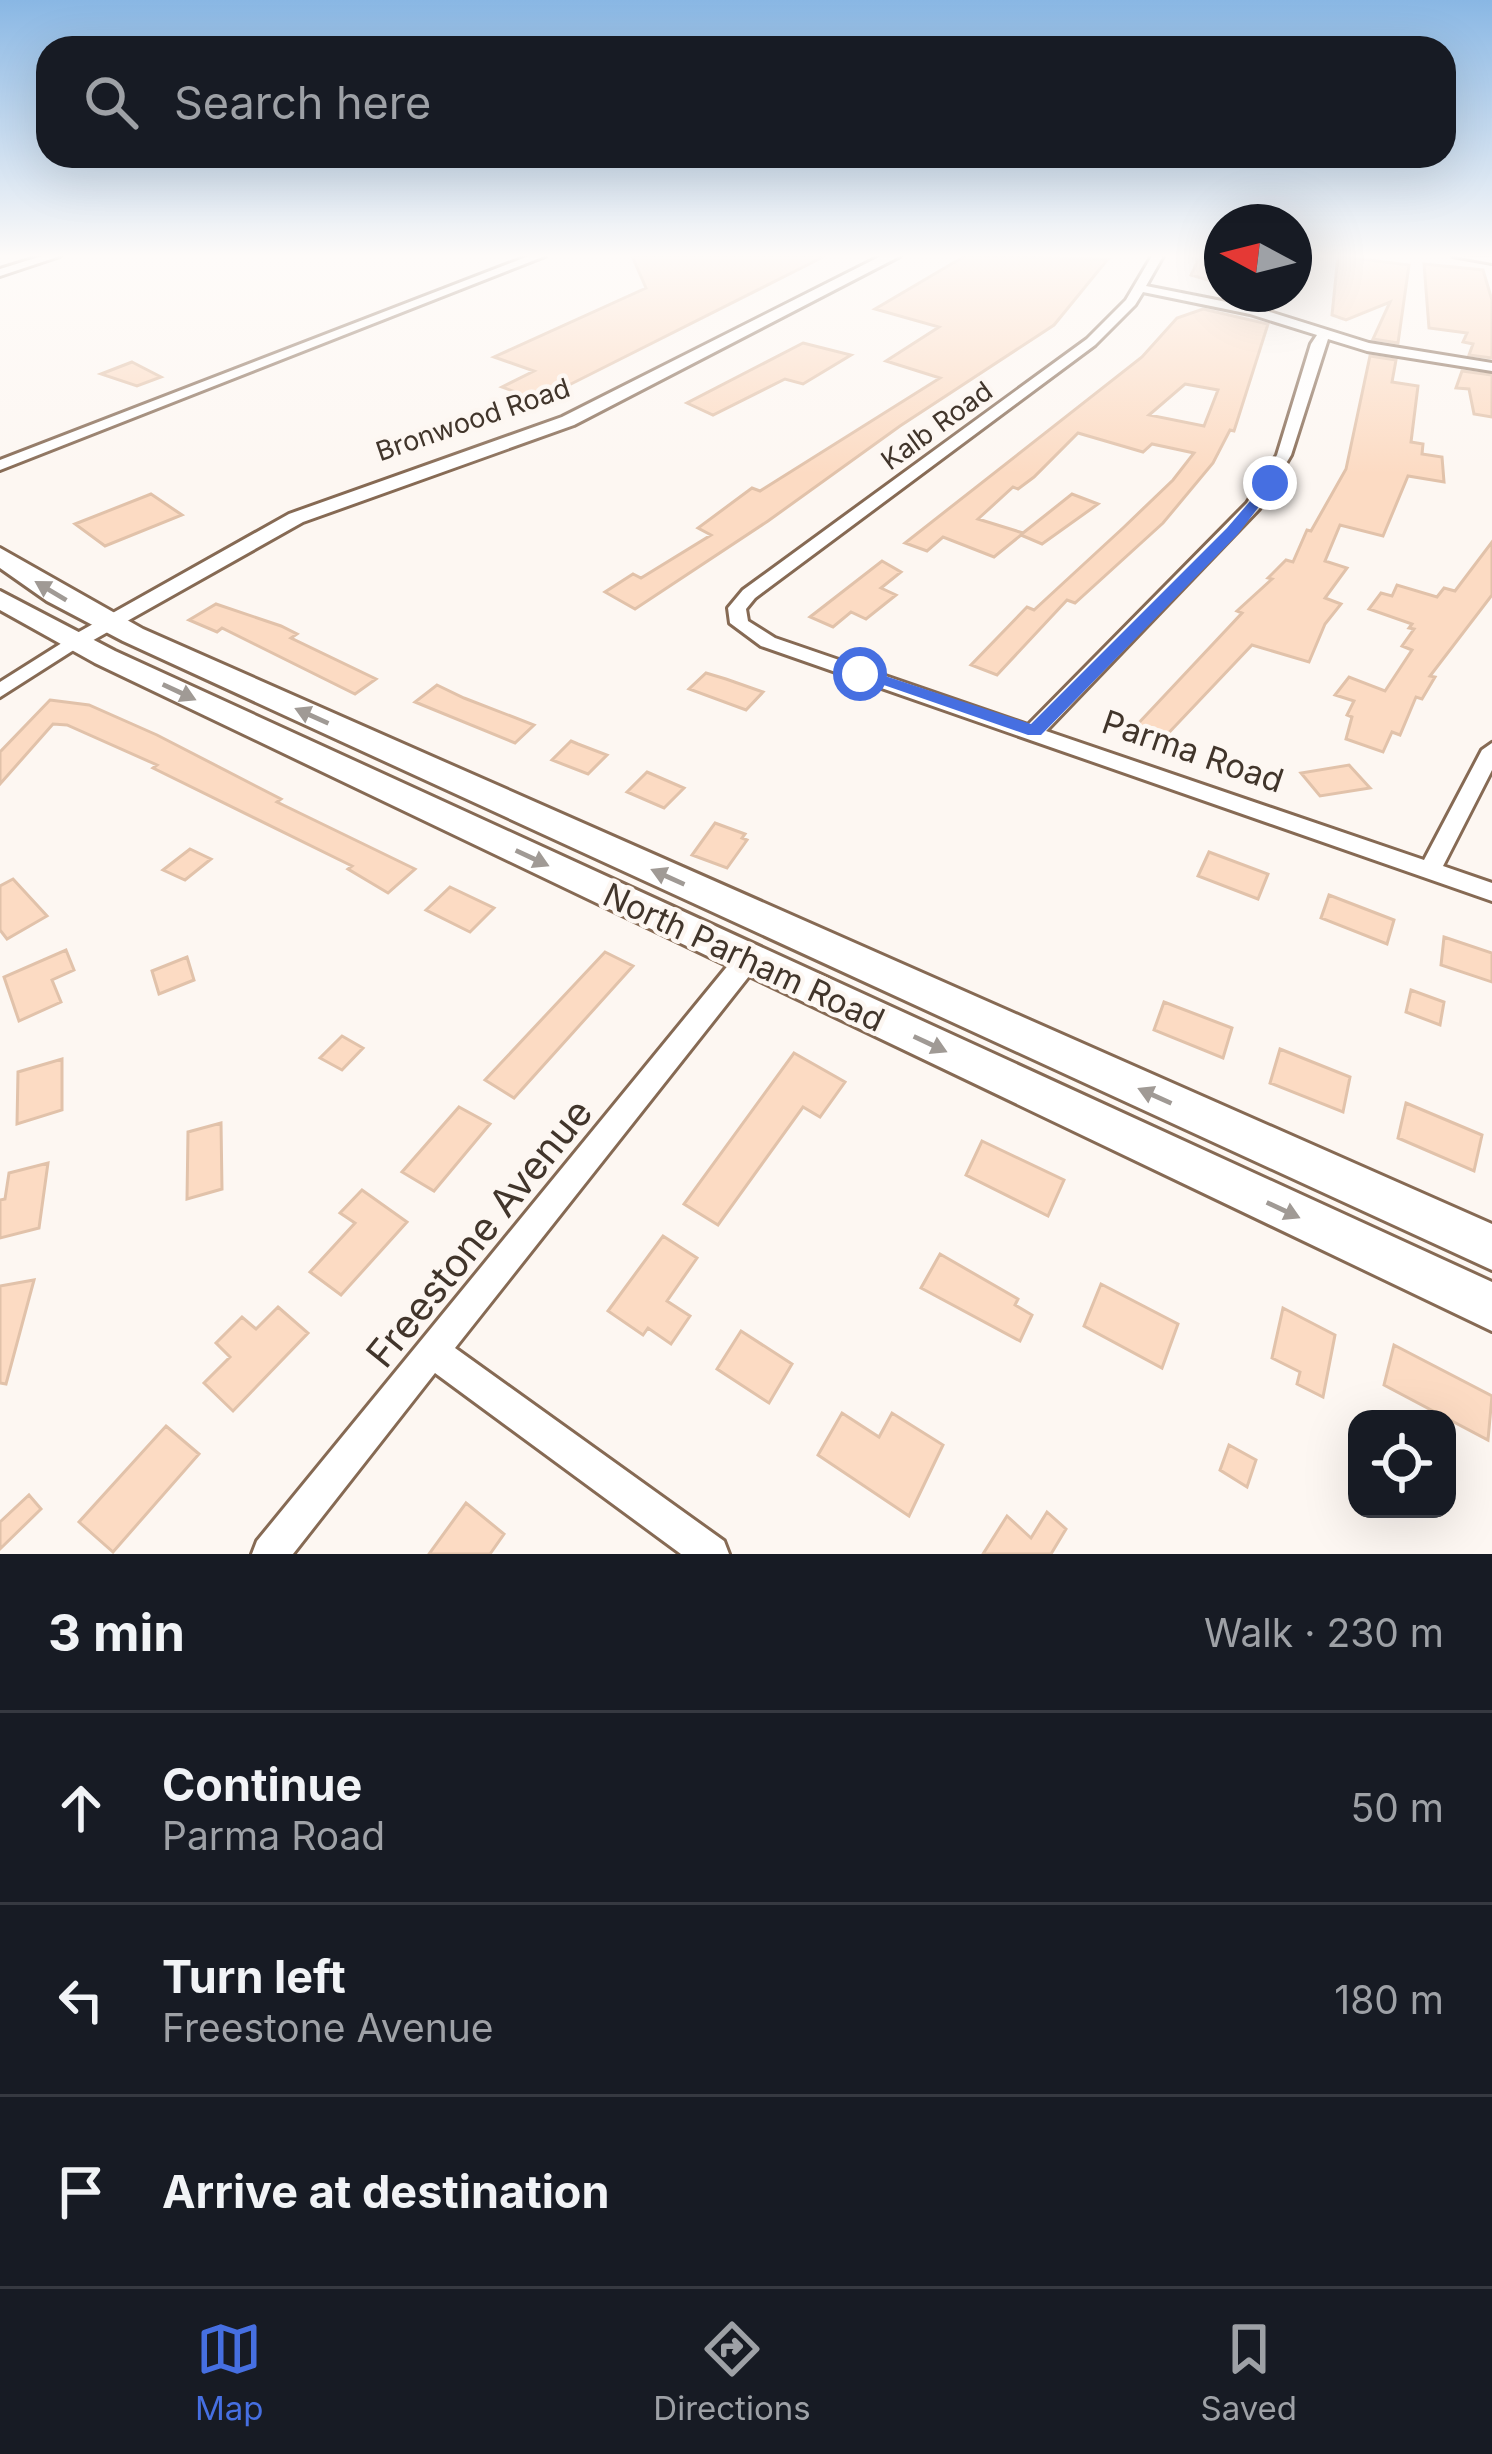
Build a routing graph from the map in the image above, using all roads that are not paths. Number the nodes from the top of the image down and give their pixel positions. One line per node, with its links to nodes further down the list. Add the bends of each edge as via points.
1 (353, 329): 7 (street)
2 (750, 329): 10 (street, Bronwood Road, via 568,421 296,518)
3 (1103, 329): 11 (street, Kalb Road, via 748,594 736,608)
4 (1304, 329): 5 (street)
5 (1324, 335): 6 (street); 14 (street, via 1284,455 1253,506)
6 (1492, 367)
7 (0, 465)
8 (0, 556): 10 (highway, North Parham Road, one-way to 8)
9 (0, 598): 12 (highway, North Parham Road)
10 (106, 622): 12 (street, Bronwood Road); 18 (highway, North Parham Road, one-way to 10)
11 (739, 622): 14 (street, Parma Road, via 768,641)
12 (73, 642): 13 (street); 18 (highway, North Parham Road, one-way to 18)
13 (0, 691)
14 (1034, 731): 16 (street, Parma Road)
15 (1492, 750): 16 (street)
16 (1430, 869): 17 (street, Parma Road)
17 (1492, 892)
18 (762, 942): 19 (highway, North Parham Road, one-way to 18); 20 (highway, North Parham Road, one-way to 20); 21 (street, Freestone Avenue)
19 (1492, 1247)
20 (1492, 1307)
21 (434, 1353): 22 (street, Freestone Avenue); 23 (street)
22 (270, 1554)
23 (711, 1554)

